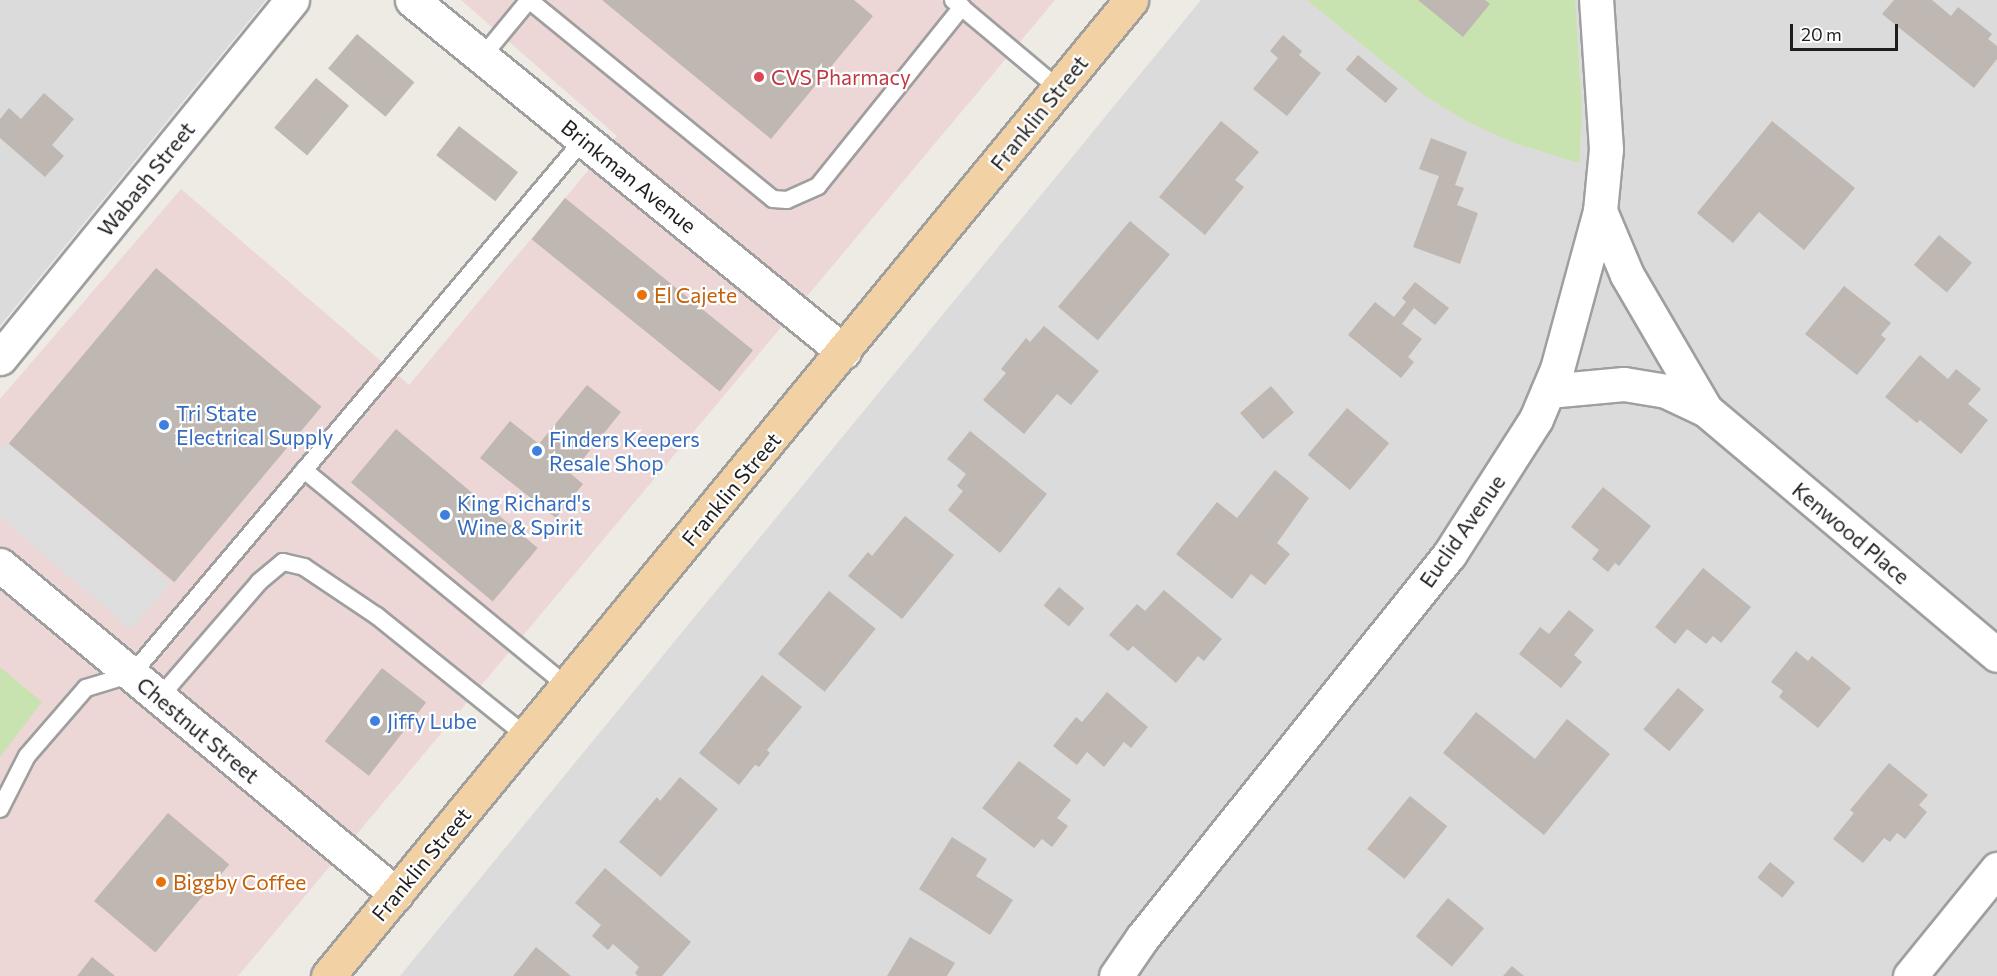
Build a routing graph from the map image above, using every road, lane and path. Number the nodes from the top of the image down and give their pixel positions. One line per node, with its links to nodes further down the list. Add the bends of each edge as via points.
1 (292, 0): 12 (street, Wabash Street)
2 (412, 0): 7 (street, Brinkman Avenue)
3 (529, 0): 6 (lane, via 774,199 787,200 818,186); 7 (lane)
4 (1131, 0): 8 (main road, Franklin Street)
5 (1596, 0): 10 (street, Euclid Avenue, via 1606,149)
6 (958, 4): 8 (lane)
7 (482, 57): 9 (street, Brinkman Avenue)
8 (1058, 88): 11 (main road, Franklin Street)
9 (584, 139): 11 (street, Brinkman Avenue); 15 (lane)
10 (1600, 211): 13 (street, Euclid Avenue, via 1569,330); 14 (street, Kenwood Place, via 1627,275)
11 (844, 352): 19 (main road, Franklin Street)
12 (0, 358)
13 (1548, 391): 14 (street, Kenwood Place, via 1624,384 1666,391); 26 (street, Euclid Avenue, via 1536,419 1449,555 1142,938)
14 (1706, 410): 17 (street, Kenwood Place)
15 (304, 470): 18 (lane); 19 (lane)
16 (0, 565): 18 (street, Chestnut Street)
17 (1997, 655)
18 (132, 674): 20 (street, Chestnut Street); 22 (lane, via 86,688 27,756)
19 (568, 687): 21 (main road, Franklin Street)
20 (159, 698): 21 (lane, via 259,582 283,562 304,567 377,616); 24 (street, Chestnut Street)
21 (526, 736): 24 (main road, Franklin Street)
22 (0, 808)
23 (1997, 869): 27 (street)
24 (396, 894): 25 (main road, Franklin Street)
25 (328, 976)
26 (1116, 976)
27 (1910, 976)

